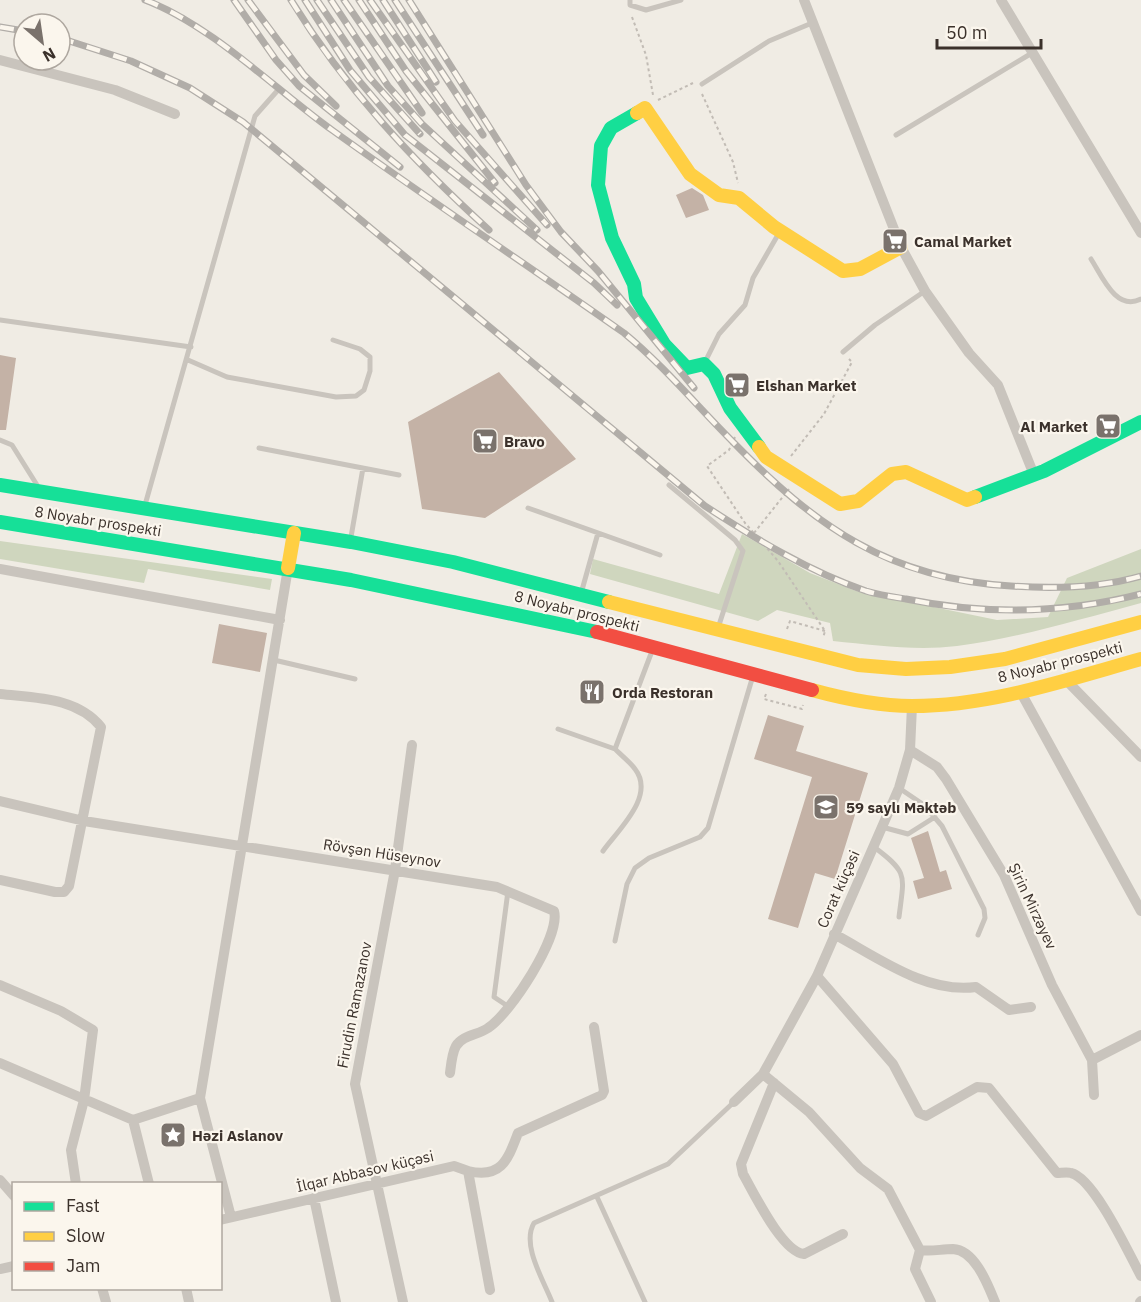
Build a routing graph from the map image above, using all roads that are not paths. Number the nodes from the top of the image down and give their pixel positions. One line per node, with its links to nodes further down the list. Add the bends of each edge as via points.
1 (681, 0): 4 (lane, via 646,10)
2 (804, 0): 5 (street)
3 (1001, 0): 6 (street)
4 (630, 3)
5 (812, 23): 8 (lane, via 762,45); 14 (street)
6 (1032, 53): 11 (lane); 13 (street)
7 (0, 60): 10 (street, via 115,90)
8 (702, 84)
9 (278, 90): 20 (lane, via 255,116)
10 (175, 114)
11 (896, 135)
12 (780, 231): 14 (main road, via 843,270 860,269); 23 (lane, via 753,278 745,305 719,334); 23 (main road, via 739,198 719,195 690,174 645,108 611,128 601,146 598,185 612,238 634,284 636,298 664,344 687,368)
13 (1141, 233)
14 (901, 247): 16 (street)
15 (1091, 260): 17 (lane, via 1121,301)
16 (926, 291): 21 (lane); 29 (street, via 969,353 998,385)
17 (1141, 299)
18 (0, 320): 20 (lane)
19 (333, 340): 22 (lane, via 360,349 370,357 364,390 356,396 336,397 227,377)
20 (191, 347): 22 (lane)
21 (843, 352)
22 (188, 360): 33 (lane)
23 (704, 364): 29 (main road, via 766,457 840,504 858,501 892,474 906,472 967,500)
24 (1141, 422): 29 (main road)
25 (0, 440): 32 (lane, via 12,445)
26 (259, 448): 27 (lane)
27 (363, 468): 28 (lane); 38 (lane)
28 (399, 475)
29 (1034, 475)
30 (0, 485): 32 (main road, 8 Noyabr prospekti)
31 (669, 485): 45 (lane, via 744,551)
32 (42, 492): 33 (main road, 8 Noyabr prospekti)
33 (145, 507): 36 (main road, 8 Noyabr prospekti)
34 (528, 508): 37 (lane)
35 (0, 522): 40 (main road, 8 Noyabr prospekti)
36 (294, 532): 38 (main road, 8 Noyabr prospekti); 40 (main road)
37 (598, 533): 39 (lane); 42 (lane)
38 (351, 542): 42 (main road, 8 Noyabr prospekti, via 453,562)
39 (660, 555)
40 (288, 568): 43 (street); 46 (main road, 8 Noyabr prospekti, via 443,596)
41 (0, 569): 43 (street)
42 (581, 595): 45 (main road, 8 Noyabr prospekti)
43 (280, 620): 48 (street)
44 (1141, 622): 45 (main road, 8 Noyabr prospekti, via 1009,656 922,669 858,665)
45 (717, 630)
46 (653, 647): 49 (main road, 8 Noyabr prospekti); 57 (lane)
47 (1141, 659): 51 (main road, 8 Noyabr prospekti)
48 (274, 660): 50 (lane); 65 (street)
49 (753, 674): 54 (main road, 8 Noyabr prospekti, via 846,700); 75 (lane, via 708,828 700,837 635,868 627,884)
50 (355, 678)
51 (1066, 680): 52 (main road, 8 Noyabr prospekti); 59 (street)
52 (1020, 691): 54 (main road, 8 Noyabr prospekti); 71 (street)
53 (0, 694): 63 (street, via 63,702 94,717 101,727)
54 (912, 706): 58 (street, Corat küçəsi)
55 (558, 729): 57 (lane)
56 (411, 745): 68 (street, Firudin Ramazanov)
57 (615, 749): 67 (lane, via 637,771 641,792 636,806)
58 (910, 750): 60 (street, Corat küçəsi); 82 (street, Şirin Mirzəyev, via 937,767 1004,875 1052,985)
59 (1141, 757)
60 (899, 788): 62 (lane); 64 (street, Corat küçəsi)
61 (0, 801): 63 (street, Rövşən Hüseynov)
62 (935, 818): 64 (lane, via 908,834); 74 (lane, via 984,909)
63 (84, 820): 65 (street, Rövşən Hüseynov); 69 (street, via 69,886 64,892)
64 (882, 827): 66 (street, Corat küçəsi)
65 (242, 846): 68 (street, Rövşən Hüseynov); 88 (street)
66 (874, 847): 72 (lane, via 895,863 904,877); 73 (street, Corat küçəsi)
67 (603, 851)
68 (395, 870): 70 (street, Rövşən Hüseynov); 97 (street, Firudin Ramazanov, via 355,1084)
69 (0, 880)
70 (508, 891): 79 (lane, via 494,997); 79 (street, Rövşən Hüseynov, via 554,911 557,921 541,958)
71 (1141, 911)
72 (899, 916)
73 (834, 934): 76 (street, Corat küçəsi); 78 (street, via 905,973 956,990 976,987 1009,1010)
74 (978, 935)
75 (615, 941)
76 (817, 976): 85 (street, Corat küçəsi); 105 (street, via 892,1064 919,1113 926,1116 977,1087 989,1088 1057,1173 1071,1173 1082,1179 1102,1205)
77 (0, 985): 89 (street, via 61,1011 93,1030)
78 (1031, 1007)
79 (510, 1008): 84 (street, Rövşən Hüseynov, via 488,1028 455,1047)
80 (594, 1027): 92 (street, İlqar Abbasov küçəsi, via 602,1095 518,1133 503,1165 490,1171)
81 (1139, 1040): 82 (street)
82 (1092, 1060): 87 (street, Şirin Mirzəyev)
83 (0, 1063): 89 (street)
84 (450, 1073)
85 (763, 1074): 86 (street); 90 (street, Corat küçəsi)
86 (774, 1083): 103 (street, via 741,1164 743,1174 783,1240 798,1254); 104 (street, via 809,1112 860,1168 888,1189)
87 (1094, 1095)
88 (200, 1098): 91 (street); 96 (street)
89 (84, 1100): 91 (street); 94 (street, via 70,1150)
90 (734, 1102): 99 (lane, via 668,1164)
91 (133, 1120): 95 (street)
92 (468, 1171): 97 (street, İlqar Abbasov küçəsi, via 454,1166); 106 (street)
93 (0, 1180): 98 (street)
94 (74, 1182)
95 (148, 1182)
96 (218, 1182)
97 (377, 1183): 100 (street, İlqar Abbasov küçəsi); 108 (street, Firudin Ramazanov)
98 (12, 1195)
99 (597, 1197): 109 (lane, via 534,1224 529,1232 530,1245); 110 (lane)
100 (314, 1198): 102 (street, İlqar Abbasov küçəsi); 107 (street)
101 (222, 1200): 102 (street)
102 (226, 1219)
103 (843, 1234)
104 (920, 1251): 111 (street, via 915,1269); 112 (street, via 956,1249 968,1256)
105 (1141, 1276)
106 (490, 1290)
107 (336, 1302)
108 (403, 1302)
109 (552, 1302)
110 (645, 1302)
111 (931, 1302)
112 (995, 1302)

